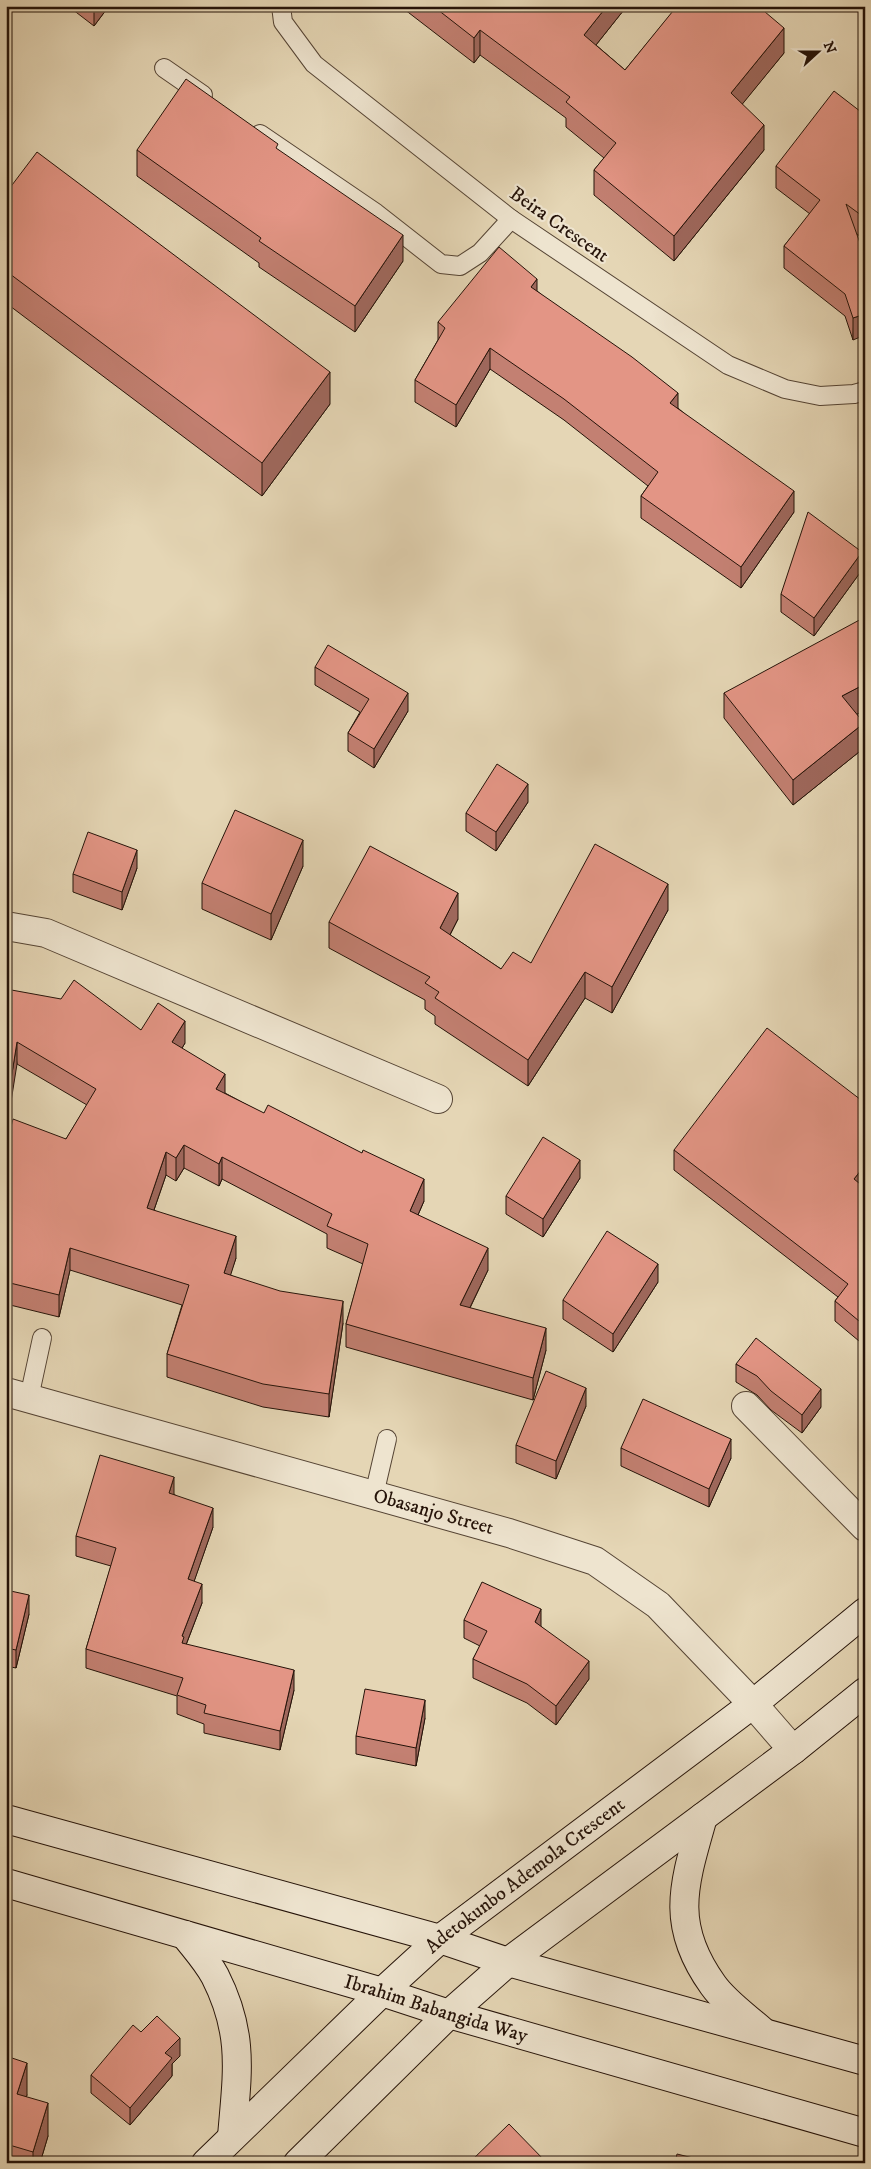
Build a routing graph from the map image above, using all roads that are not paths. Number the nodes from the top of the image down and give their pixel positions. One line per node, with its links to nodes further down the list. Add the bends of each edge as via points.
1 (281, 6): 5 (lane, Beira Crescent, via 283,22 314,64)
2 (164, 68): 3 (lane)
3 (213, 102)
4 (246, 124): 5 (lane, via 376,213 441,264 460,266 480,253)
5 (511, 219): 6 (lane, Beira Crescent, via 728,365 785,389 820,396)
6 (865, 391)
7 (6, 926): 8 (main road, via 46,933)
8 (438, 1099)
9 (42, 1338): 10 (lane)
10 (18, 1395): 13 (main road, Obasanjo Street)
11 (746, 1406): 14 (main road)
12 (387, 1439): 13 (lane)
13 (374, 1495): 17 (main road, Obasanjo Street, via 509,1533 595,1562 658,1605)
14 (865, 1527)
15 (865, 1612): 17 (main road, Adetokunbo Ademola Crescent)
16 (865, 1692): 18 (main road)
17 (754, 1704): 18 (main road, Obasanjo Street); 23 (main road, Adetokunbo Ademola Crescent)
18 (793, 1750): 19 (main road)
19 (703, 1818): 24 (main road); 27 (main road, via 685,1878 683,1919 693,1950 714,1986)
20 (6, 1819): 23 (main road)
21 (6, 1883): 22 (main road, Ibrahim Babangida Way)
22 (185, 1935): 25 (main road, Ibrahim Babangida Way); 30 (main road, via 214,1975 235,2028 238,2063)
23 (440, 1939): 24 (main road); 25 (main road, Adetokunbo Ademola Crescent)
24 (508, 1962): 26 (main road); 27 (main road)
25 (382, 1992): 26 (main road, Ibrahim Babangida Way); 30 (main road, Adetokunbo Ademola Crescent)
26 (449, 2014): 29 (main road, Ibrahim Babangida Way); 32 (main road)
27 (764, 2033): 28 (main road)
28 (865, 2061)
29 (865, 2133)
30 (232, 2137): 31 (main road, Adetokunbo Ademola Crescent)
31 (206, 2163)
32 (298, 2163)

